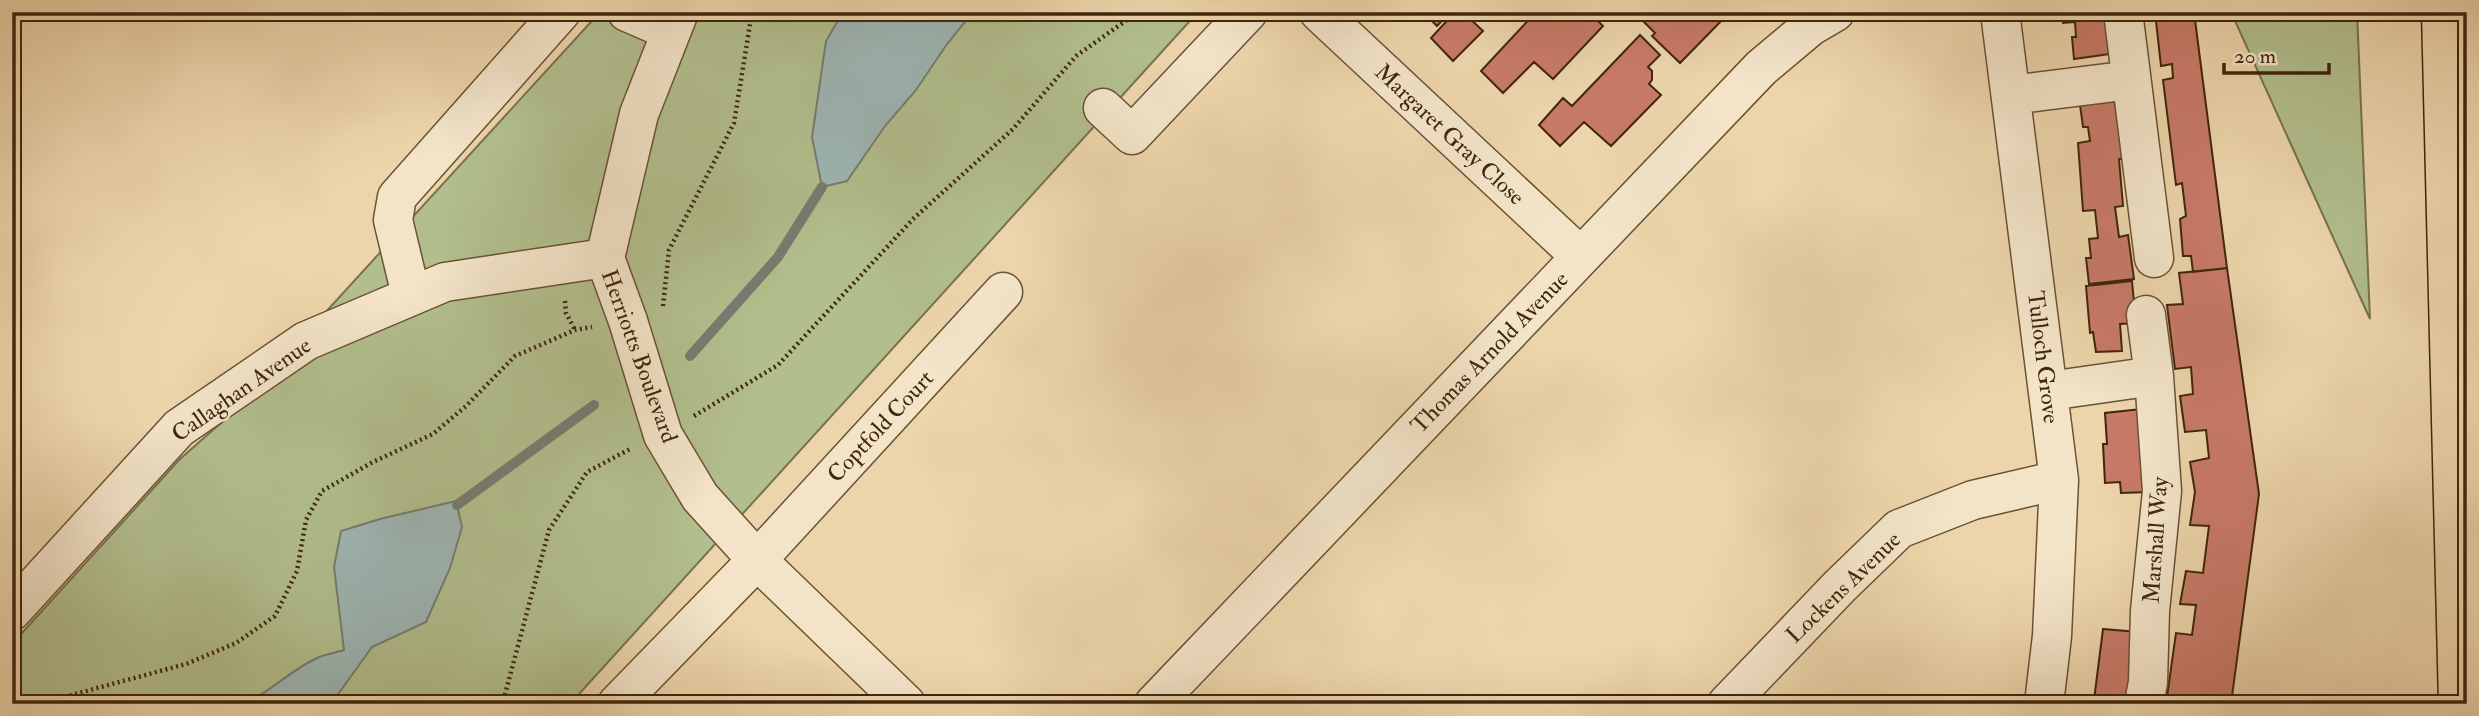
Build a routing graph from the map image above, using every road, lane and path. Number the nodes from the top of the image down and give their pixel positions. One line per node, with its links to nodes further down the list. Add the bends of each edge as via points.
1 (561, 12): 20 (street, via 397,197 393,220)
2 (627, 12): 11 (street)
3 (752, 12): 22 (path, via 734,123 669,250 662,312)
4 (1138, 12): 26 (path, via 1076,56 1013,129 913,219 778,365)
5 (1248, 12): 14 (street, via 1132,135)
6 (1319, 12): 15 (street, Margaret Gray Close)
7 (1835, 12): 15 (street, Thomas Arnold Avenue, via 1761,68)
8 (2000, 12): 13 (street, Tulloch Grove)
9 (2123, 12): 12 (street)
10 (2441, 12): 38 (highway)
11 (675, 22): 16 (street, Herriotts Boulevard, via 639,114)
12 (2131, 80): 13 (street); 17 (street)
13 (2011, 95): 25 (street, Tulloch Grove)
14 (1103, 108)
15 (1580, 256): 34 (street, Thomas Arnold Avenue)
16 (605, 258): 20 (street, Callaghan Avenue, via 444,282); 22 (street, Herriotts Boulevard)
17 (2154, 258)
18 (564, 292): 23 (path, via 566,313)
19 (1003, 292): 28 (street, Coptfold Court)
20 (411, 295): 29 (street, Callaghan Avenue, via 306,341 179,428)
21 (2146, 315): 24 (street, Marshall Way)
22 (628, 321): 23 (path); 26 (street, Herriotts Boulevard)
23 (575, 330): 30 (path, via 515,356 433,434 322,491 306,520 298,571 275,616 236,643 186,664)
24 (2154, 376): 25 (street); 37 (street, Marshall Way, via 2162,491)
25 (2049, 391): 27 (street, Tulloch Grove)
26 (663, 435): 28 (street, Herriotts Boulevard, via 700,497); 31 (path, via 587,471 549,530)
27 (2059, 480): 35 (street, Lockens Avenue, via 1973,499 1899,529); 36 (street, Tulloch Grove)
28 (757, 559): 32 (street, Coptfold Court); 33 (street, Herriotts Boulevard)
29 (12, 611)
30 (38, 704)
31 (499, 704)
32 (617, 704)
33 (906, 704)
34 (1154, 704)
35 (1727, 704)
36 (2045, 704)
37 (2144, 704)
38 (2458, 704)

